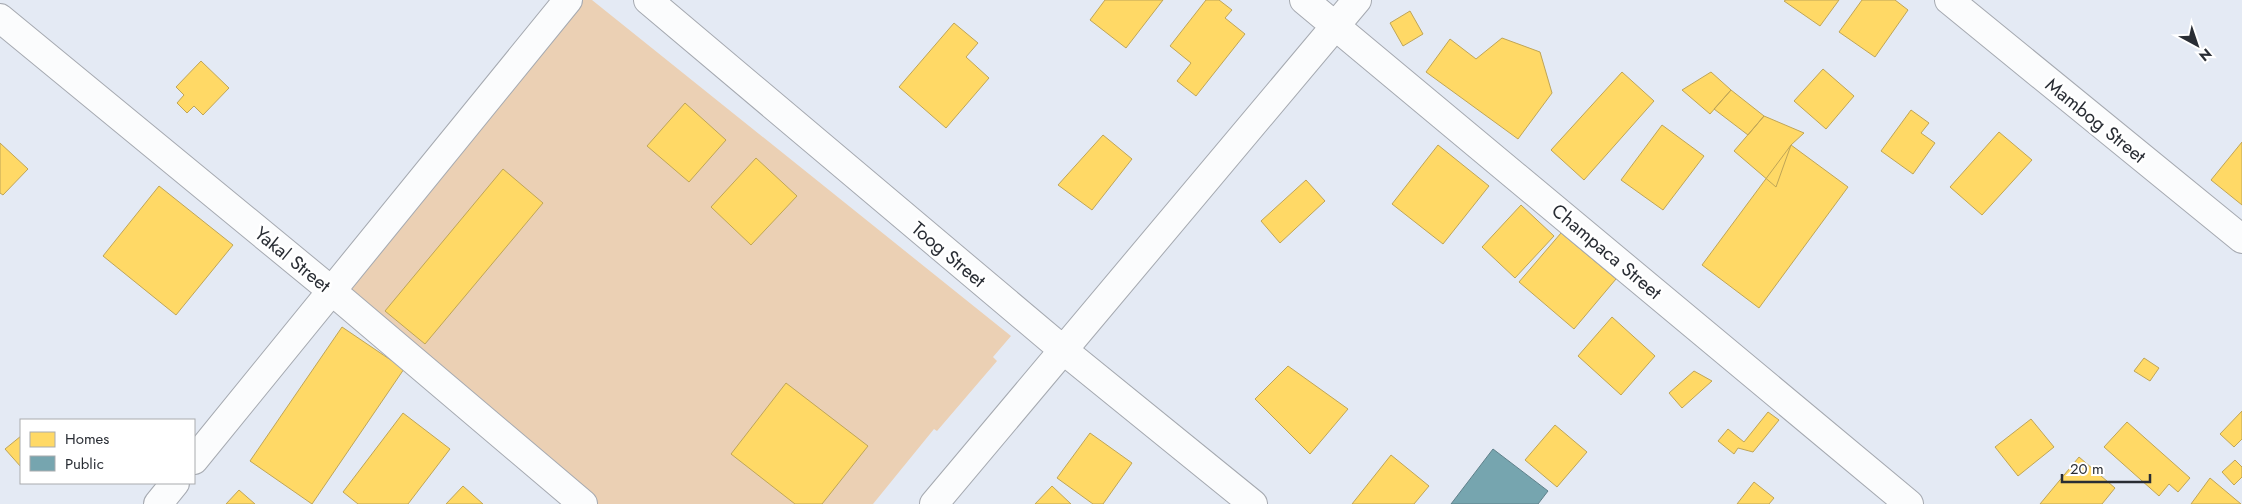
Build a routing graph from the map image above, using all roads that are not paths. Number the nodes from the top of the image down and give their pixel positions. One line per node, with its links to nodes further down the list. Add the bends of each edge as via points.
1 (568, 0): 9 (street)
2 (648, 0): 10 (street, Toog Street)
3 (1304, 0): 7 (street, Champaca Street)
4 (1357, 0): 7 (street)
5 (1949, 0): 8 (street, Mambog Street)
6 (0, 18): 9 (street, Yakal Street)
7 (1336, 26): 10 (street); 17 (street, Champaca Street)
8 (2242, 239)
9 (333, 292): 11 (street); 14 (street, Yakal Street)
10 (1062, 349): 15 (street); 16 (street, Toog Street)
11 (195, 459)
12 (174, 484): 13 (street)
13 (158, 504)
14 (583, 504)
15 (934, 504)
16 (1253, 504)
17 (1909, 504)

